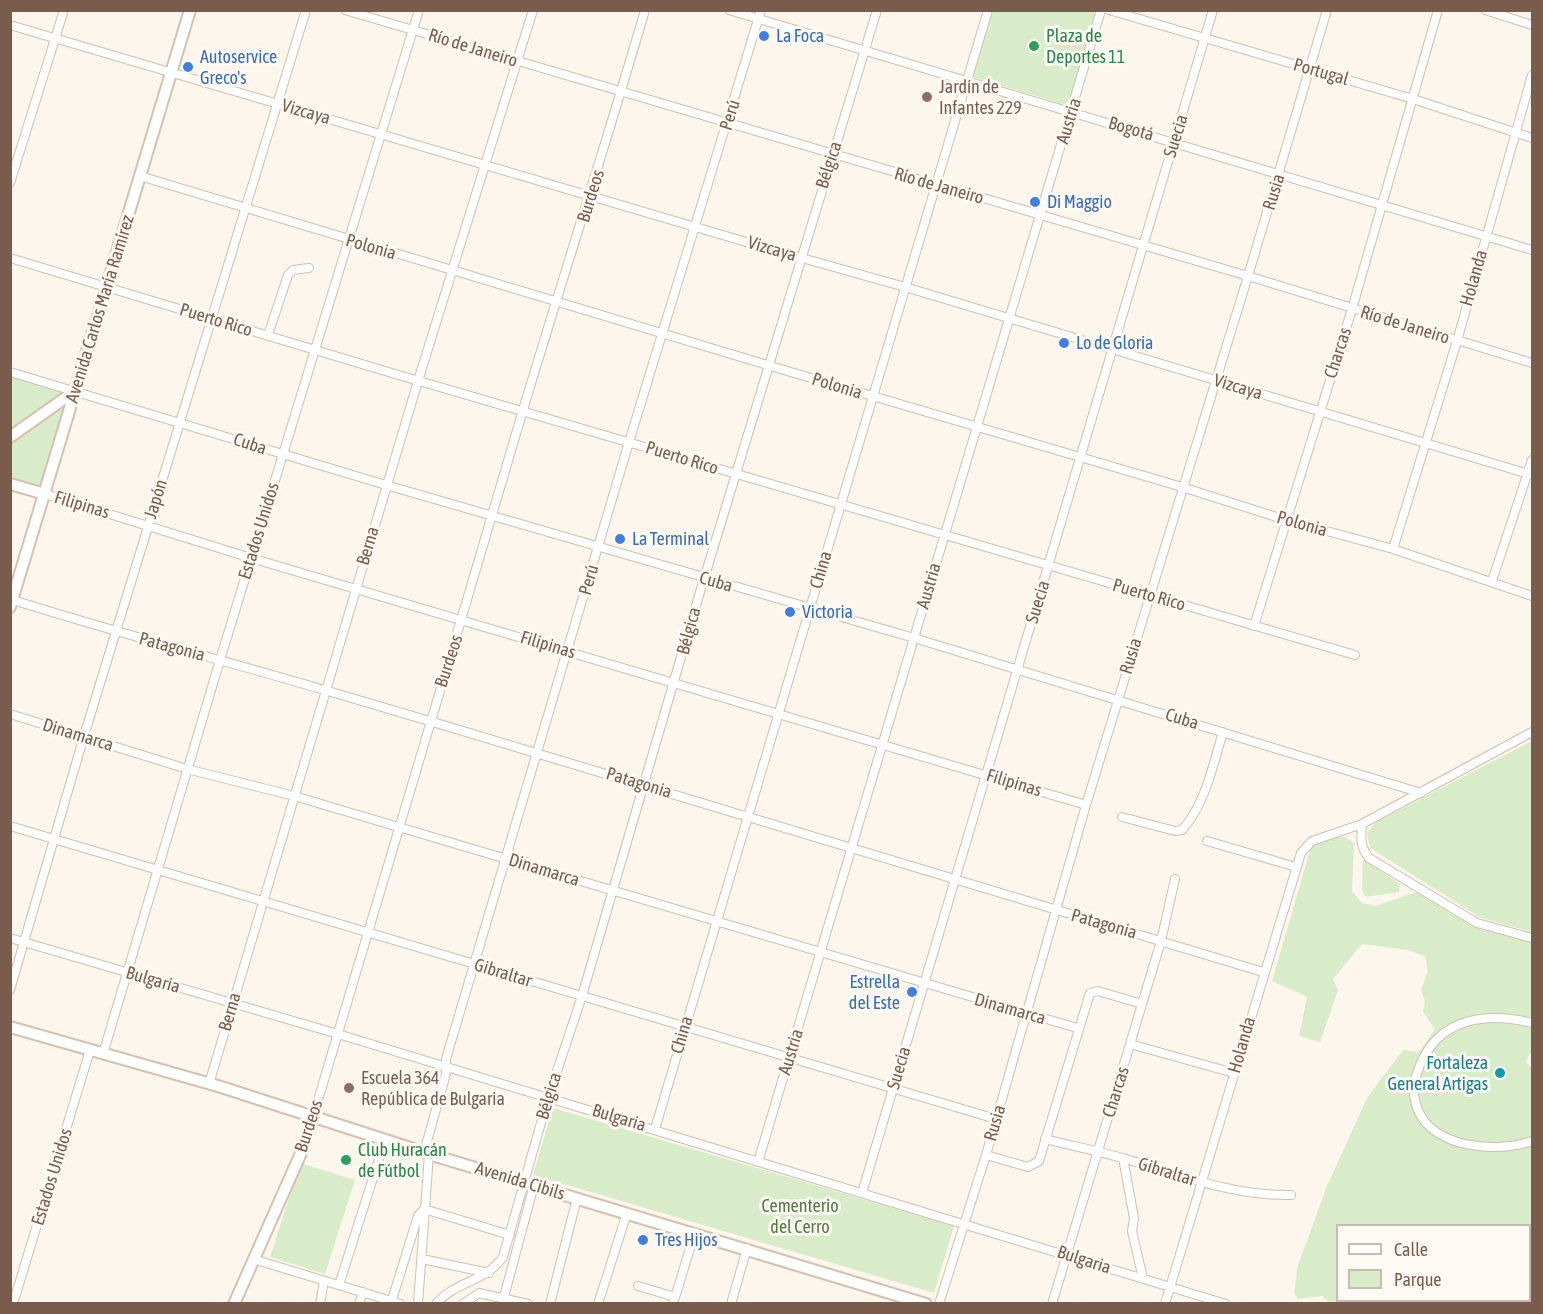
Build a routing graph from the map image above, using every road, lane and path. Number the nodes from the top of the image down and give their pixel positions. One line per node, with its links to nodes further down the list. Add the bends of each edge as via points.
1 (64, 10): 21 (street)
2 (190, 10): 26 (street, Avenida Carlos María Ramírez)
3 (306, 10): 31 (street, Japón)
4 (345, 10): 20 (street, Río de Janeiro)
5 (419, 10): 20 (street, Estados Unidos)
6 (532, 10): 24 (street, Berna)
7 (645, 10): 29 (street, Burdeos)
8 (729, 10): 17 (street, Bogotá)
9 (876, 10): 23 (street, Bélgica)
10 (988, 10): 28 (street, China)
11 (1101, 10): 32 (street, Austria)
12 (1109, 10): 22 (street, Portugal)
13 (1214, 10): 22 (street, Suecia)
14 (1327, 10): 25 (street, Rusia)
15 (1438, 10): 30 (street, Charcas)
16 (1485, 10): 19 (street)
17 (760, 15): 23 (street, Bogotá); 33 (street, Perú)
18 (10, 25): 21 (street, Vizcaya)
19 (1533, 26)
20 (413, 30): 24 (street, Río de Janeiro); 35 (street, Estados Unidos)
21 (56, 37): 26 (street, Vizcaya); 42 (street)
22 (1205, 38): 25 (street, Portugal); 37 (street, Suecia)
23 (865, 50): 28 (street, Bogotá); 38 (street, Bélgica)
24 (518, 61): 29 (street, Río de Janeiro); 39 (street, Berna)
25 (1310, 69): 30 (street, Portugal); 40 (street, Rusia)
26 (171, 72): 31 (street, Vizcaya); 41 (street, Avenida Carlos María Ramírez)
27 (1533, 75): 34 (street, Holanda)
28 (967, 81): 32 (street, Bogotá); 43 (street, China)
29 (621, 93): 33 (street, Río de Janeiro); 44 (street, Burdeos)
30 (1413, 99): 34 (street, Portugal); 45 (street, Charcas)
31 (277, 104): 35 (street, Vizcaya); 46 (street, Japón)
32 (1071, 112): 37 (street, Bogotá); 47 (street, Austria)
33 (727, 123): 38 (street, Río de Janeiro); 48 (street, Perú)
34 (1515, 133): 36 (street, Portugal); 49 (street, Holanda)
35 (382, 134): 39 (street, Vizcaya); 50 (street, Estados Unidos)
36 (1533, 138)
37 (1174, 141): 40 (street, Bogotá); 51 (street, Suecia)
38 (832, 155): 43 (street, Río de Janeiro); 54 (street, Bélgica)
39 (486, 165): 44 (street, Vizcaya); 56 (street, Berna)
40 (1280, 174): 45 (street, Bogotá); 57 (street, Rusia)
41 (140, 176): 46 (street, Polonia); 59 (street, Avenida Carlos María Ramírez)
42 (10, 183)
43 (936, 185): 47 (street, Río de Janeiro); 58 (street, China)
44 (591, 196): 48 (street, Vizcaya); 60 (street, Burdeos)
45 (1382, 205): 49 (street, Bogotá); 61 (street, Charcas)
46 (244, 209): 50 (street, Polonia); 62 (street, Japón)
47 (1040, 215): 51 (street, Río de Janeiro); 63 (street, Austria)
48 (696, 227): 54 (street, Vizcaya); 64 (street, Perú)
49 (1486, 236): 52 (street, Bogotá); 66 (street, Holanda)
50 (349, 240): 56 (street, Polonia); 67 (street, Estados Unidos)
51 (1143, 247): 57 (street, Río de Janeiro); 68 (street, Suecia)
52 (1533, 250)
53 (10, 258): 59 (street, Puerto Rico)
54 (800, 258): 58 (street, Vizcaya); 70 (street, Bélgica)
55 (309, 268): 65 (street, via 293,270 288,276)
56 (452, 271): 60 (street, Polonia); 73 (street, Berna)
57 (1248, 276): 61 (street, Río de Janeiro); 72 (street, Rusia)
58 (906, 286): 63 (street, Vizcaya); 75 (street, China)
59 (107, 287): 62 (street, Puerto Rico); 74 (street, Avenida Carlos María Ramírez)
60 (557, 302): 64 (street, Polonia); 76 (street, Burdeos)
61 (1352, 309): 66 (street, Río de Janeiro); 77 (street, Charcas)
62 (211, 318): 65 (street, Puerto Rico); 78 (street, Japón)
63 (1010, 318): 68 (street, Vizcaya); 79 (street, Austria)
64 (662, 333): 70 (street, Polonia); 81 (street, Perú)
65 (268, 335): 67 (street, Puerto Rico)
66 (1457, 341): 69 (street, Río de Janeiro); 82 (street, Holanda)
67 (314, 349): 73 (street, Puerto Rico); 83 (street, Estados Unidos)
68 (1112, 349): 72 (street, Vizcaya); 84 (street, Suecia)
69 (1533, 363)
70 (768, 365): 75 (street, Polonia); 86 (street, Bélgica)
71 (10, 372): 74 (street, Cuba)
72 (1217, 380): 77 (street, Vizcaya); 90 (street, Rusia)
73 (418, 381): 76 (street, Puerto Rico); 89 (street, Berna)
74 (75, 391): 78 (street, Cuba); 80 (street); 91 (street, Avenida Carlos María Ramírez)
75 (872, 396): 79 (street, Polonia); 92 (street, China)
76 (523, 410): 81 (street, Puerto Rico); 93 (street, Burdeos)
77 (1319, 412): 82 (street, Vizcaya); 94 (street, Charcas)
78 (179, 421): 83 (street, Cuba); 95 (street, Japón)
79 (976, 427): 84 (street, Polonia); 96 (street, Austria)
80 (10, 437)
81 (629, 442): 86 (street, Puerto Rico); 97 (street, Perú)
82 (1425, 444): 87 (street, Vizcaya); 98 (street, Holanda)
83 (282, 454): 89 (street, Cuba); 99 (street, Estados Unidos)
84 (1079, 458): 90 (street, Polonia); 100 (street, Suecia)
85 (1533, 460): 87 (street)
86 (736, 474): 92 (street, Puerto Rico); 101 (street, Bélgica)
87 (1531, 474): 102 (street)
88 (10, 484): 91 (street, Filipinas)
89 (386, 486): 93 (street, Cuba); 103 (street, Berna)
90 (1182, 487): 94 (street, Polonia); 104 (street, Rusia)
91 (45, 494): 95 (street, Filipinas); 106 (street, Avenida Carlos María Ramírez)
92 (840, 505): 96 (street, Puerto Rico); 107 (street, China)
93 (493, 517): 97 (street, Cuba); 108 (street, Burdeos)
94 (1286, 520): 98 (street, Polonia); 109 (street, Charcas)
95 (148, 525): 99 (street, Filipinas); 110 (street, Japón)
96 (944, 534): 100 (street, Puerto Rico); 111 (street, Austria)
97 (599, 548): 101 (street, Cuba); 112 (street, Perú)
98 (1393, 549): 102 (street, Polonia)
99 (251, 558): 103 (street, Filipinas); 114 (street, Estados Unidos)
100 (1049, 566): 104 (street, Puerto Rico); 115 (street, Suecia)
101 (704, 579): 107 (street, Cuba); 116 (street, Bélgica)
102 (1492, 581): 105 (street, Polonia)
103 (356, 589): 108 (street, Filipinas); 117 (street, Berna)
104 (1149, 595): 109 (street, Puerto Rico); 118 (street, Rusia)
105 (1533, 596)
106 (12, 604): 110 (street, Patagonia)
107 (810, 608): 111 (street, Cuba); 119 (street, China)
108 (463, 620): 112 (street, Filipinas); 121 (street, Burdeos)
109 (1254, 626): 113 (street, Puerto Rico)
110 (116, 633): 114 (street, Patagonia); 124 (street, Japón)
111 (915, 638): 115 (street, Cuba); 125 (street, Austria)
112 (568, 651): 116 (street, Filipinas); 126 (street, Perú)
113 (1355, 655)
114 (220, 660): 117 (street, Patagonia); 127 (street, Estados Unidos)
115 (1016, 670): 118 (street, Cuba); 128 (street, Suecia)
116 (675, 682): 119 (street, Filipinas); 129 (street, Bélgica)
117 (325, 690): 121 (street, Patagonia); 131 (street, Berna)
118 (1118, 699): 122 (street, Cuba); 132 (street, Rusia)
119 (778, 713): 125 (street, Filipinas); 133 (street, China)
120 (10, 714): 124 (street, Dinamarca)
121 (429, 721): 126 (street, Patagonia); 137 (street, Burdeos)
122 (1223, 732): 130 (street, Cuba); 134 (street, via 1202,798 1182,831)
123 (1533, 732): 130 (street, Holanda)
124 (84, 736): 127 (street, Dinamarca); 138 (street, Japón)
125 (882, 744): 128 (street, Filipinas); 140 (street, Austria)
126 (536, 753): 129 (street, Patagonia); 141 (street, Perú)
127 (188, 769): 131 (street, Dinamarca); 143 (street, Estados Unidos)
128 (985, 775): 132 (street, Filipinas); 144 (street, Suecia)
129 (644, 785): 133 (street, Patagonia); 146 (street, Bélgica)
130 (1421, 793): 135 (street, Holanda)
131 (294, 796): 137 (street, Dinamarca); 147 (street, Berna)
132 (1086, 805): 148 (street, Rusia)
133 (748, 816): 140 (street, Patagonia); 149 (street, China)
134 (1122, 817)
135 (1362, 824): 142 (street, Holanda, via 1310,843 1300,853); 152 (street, via 1362,846 1369,858 1477,923)
136 (10, 826): 138 (street, Gibraltar)
137 (399, 828): 141 (street, Dinamarca); 150 (street, Burdeos)
138 (55, 840): 143 (street, Gibraltar); 154 (street, Japón)
139 (1207, 841): 142 (street)
140 (852, 846): 144 (street, Patagonia); 155 (street, Austria)
141 (506, 859): 146 (street, Dinamarca); 156 (street, Perú)
142 (1296, 867): 158 (street, Holanda)
143 (157, 870): 147 (street, Gibraltar); 157 (street, Estados Unidos)
144 (955, 879): 148 (street, Patagonia); 159 (street, Suecia)
145 (1175, 879): 153 (street, Charcas)
146 (612, 891): 149 (street, Dinamarca); 161 (street, Bélgica)
147 (263, 900): 150 (street, Gibraltar); 162 (street, Berna)
148 (1057, 910): 153 (street, Patagonia); 164 (street, Rusia)
149 (716, 921): 155 (street, Dinamarca); 167 (street, China)
150 (368, 931): 156 (street, Gibraltar); 169 (street, Burdeos)
151 (10, 938): 154 (street, Bulgaria)
152 (1533, 938)
153 (1161, 941): 158 (street, Patagonia); 163 (street, Charcas)
154 (25, 943): 157 (street, Bulgaria); 160 (street, Japón)
155 (820, 952): 159 (street, Dinamarca); 173 (street, Austria)
156 (474, 964): 161 (street, Gibraltar); 174 (street, Perú)
157 (128, 972): 162 (street, Bulgaria); 172 (street, Estados Unidos)
158 (1263, 972): 175 (street, Holanda)
159 (924, 984): 164 (street, Dinamarca); 177 (street, Suecia)
160 (10, 990)
161 (582, 996): 167 (street, Gibraltar); 178 (street, Bélgica)
162 (233, 1003): 169 (street, Bulgaria); 176 (street, Berna)
163 (1142, 1004): 168 (street, via 1098,991 1090,993); 170 (street, Charcas)
164 (1026, 1014): 168 (street, Dinamarca); 180 (street, Rusia)
165 (1533, 1023): 184 (street, via 1498,1018 1474,1019 1452,1026 1430,1047 1417,1075 1414,1097 1423,1119 1450,1138 1498,1148)
166 (10, 1027): 171 (street, Avenida Cibils)
167 (684, 1027): 173 (street, Gibraltar); 181 (street, China)
168 (1077, 1028): 182 (street)
169 (338, 1034): 174 (street, Bulgaria); 179 (street, Burdeos)
170 (1130, 1044): 175 (street); 185 (street, Charcas)
171 (90, 1050): 172 (street, Avenida Cibils); 214 (street, Estados Unidos)
172 (103, 1054): 176 (street, Avenida Cibils)
173 (789, 1058): 177 (street, Gibraltar); 189 (street, Austria)
174 (446, 1066): 178 (street, Bulgaria); 186 (street, Perú)
175 (1234, 1073): 190 (street, Holanda)
176 (209, 1084): 179 (street, Avenida Cibils)
177 (892, 1089): 180 (street, Gibraltar); 192 (street, Suecia)
178 (548, 1098): 181 (street, Bulgaria); 191 (street, Bélgica)
179 (313, 1117): 183 (street, Avenida Cibils); 202 (street, Burdeos)
180 (996, 1119): 187 (street, Rusia)
181 (656, 1129): 189 (street, Bulgaria)
182 (1045, 1139): 185 (street, Gibraltar); 187 (street, via 1039,1161 1033,1166)
183 (385, 1140): 186 (street, Avenida Cibils); 207 (street)
184 (1533, 1141)
185 (1098, 1152): 188 (street, Gibraltar); 201 (street, Charcas)
186 (427, 1153): 191 (street, Avenida Cibils); 195 (street, Perú)
187 (986, 1155): 197 (street, Rusia)
188 (1123, 1158): 190 (street, Gibraltar); 205 (street, via 1134,1218 1132,1231)
189 (758, 1162): 192 (street, Bulgaria)
190 (1202, 1182): 193 (street, Gibraltar, via 1261,1196); 209 (street, Holanda)
191 (528, 1184): 194 (street, Avenida Cibils); 199 (street); 211 (street)
192 (862, 1194): 197 (street, Bulgaria)
193 (1291, 1195)
194 (577, 1198): 196 (street, Avenida Cibils); 222 (street)
195 (424, 1209): 199 (street); 203 (street, Perú); 213 (street, via 418,1216)
196 (627, 1213): 198 (street, Avenida Cibils); 223 (street)
197 (964, 1224): 201 (street, Bulgaria); 226 (street, Rusia)
198 (694, 1232): 200 (street, Avenida Cibils); 212 (street)
199 (510, 1235): 204 (street, via 503,1257)
200 (747, 1248): 224 (street); 225 (street, Avenida Cibils)
201 (1067, 1254): 205 (street, Bulgaria); 227 (street, Charcas)
202 (253, 1259): 206 (street); 215 (street, Burdeos)
203 (422, 1259): 204 (street); 218 (street, Perú)
204 (489, 1273): 219 (street, via 447,1291)
205 (1143, 1279): 209 (street, Bulgaria)
206 (324, 1281): 207 (street); 216 (street)
207 (339, 1285): 210 (street)
208 (638, 1286): 212 (street)
209 (1170, 1287): 228 (street, Holanda); 229 (street, Bulgaria)
210 (363, 1292): 213 (street); 217 (street)
211 (497, 1299): 220 (street, via 479,1293); 221 (street)
212 (674, 1300)
213 (396, 1302)
214 (13, 1304)
215 (234, 1304)
216 (320, 1304)
217 (359, 1304)
218 (418, 1304)
219 (436, 1304)
220 (463, 1304)
221 (528, 1304)
222 (550, 1304)
223 (598, 1304)
224 (731, 1304)
225 (926, 1304)
226 (939, 1304)
227 (1052, 1304)
228 (1165, 1304)
229 (1226, 1304)

